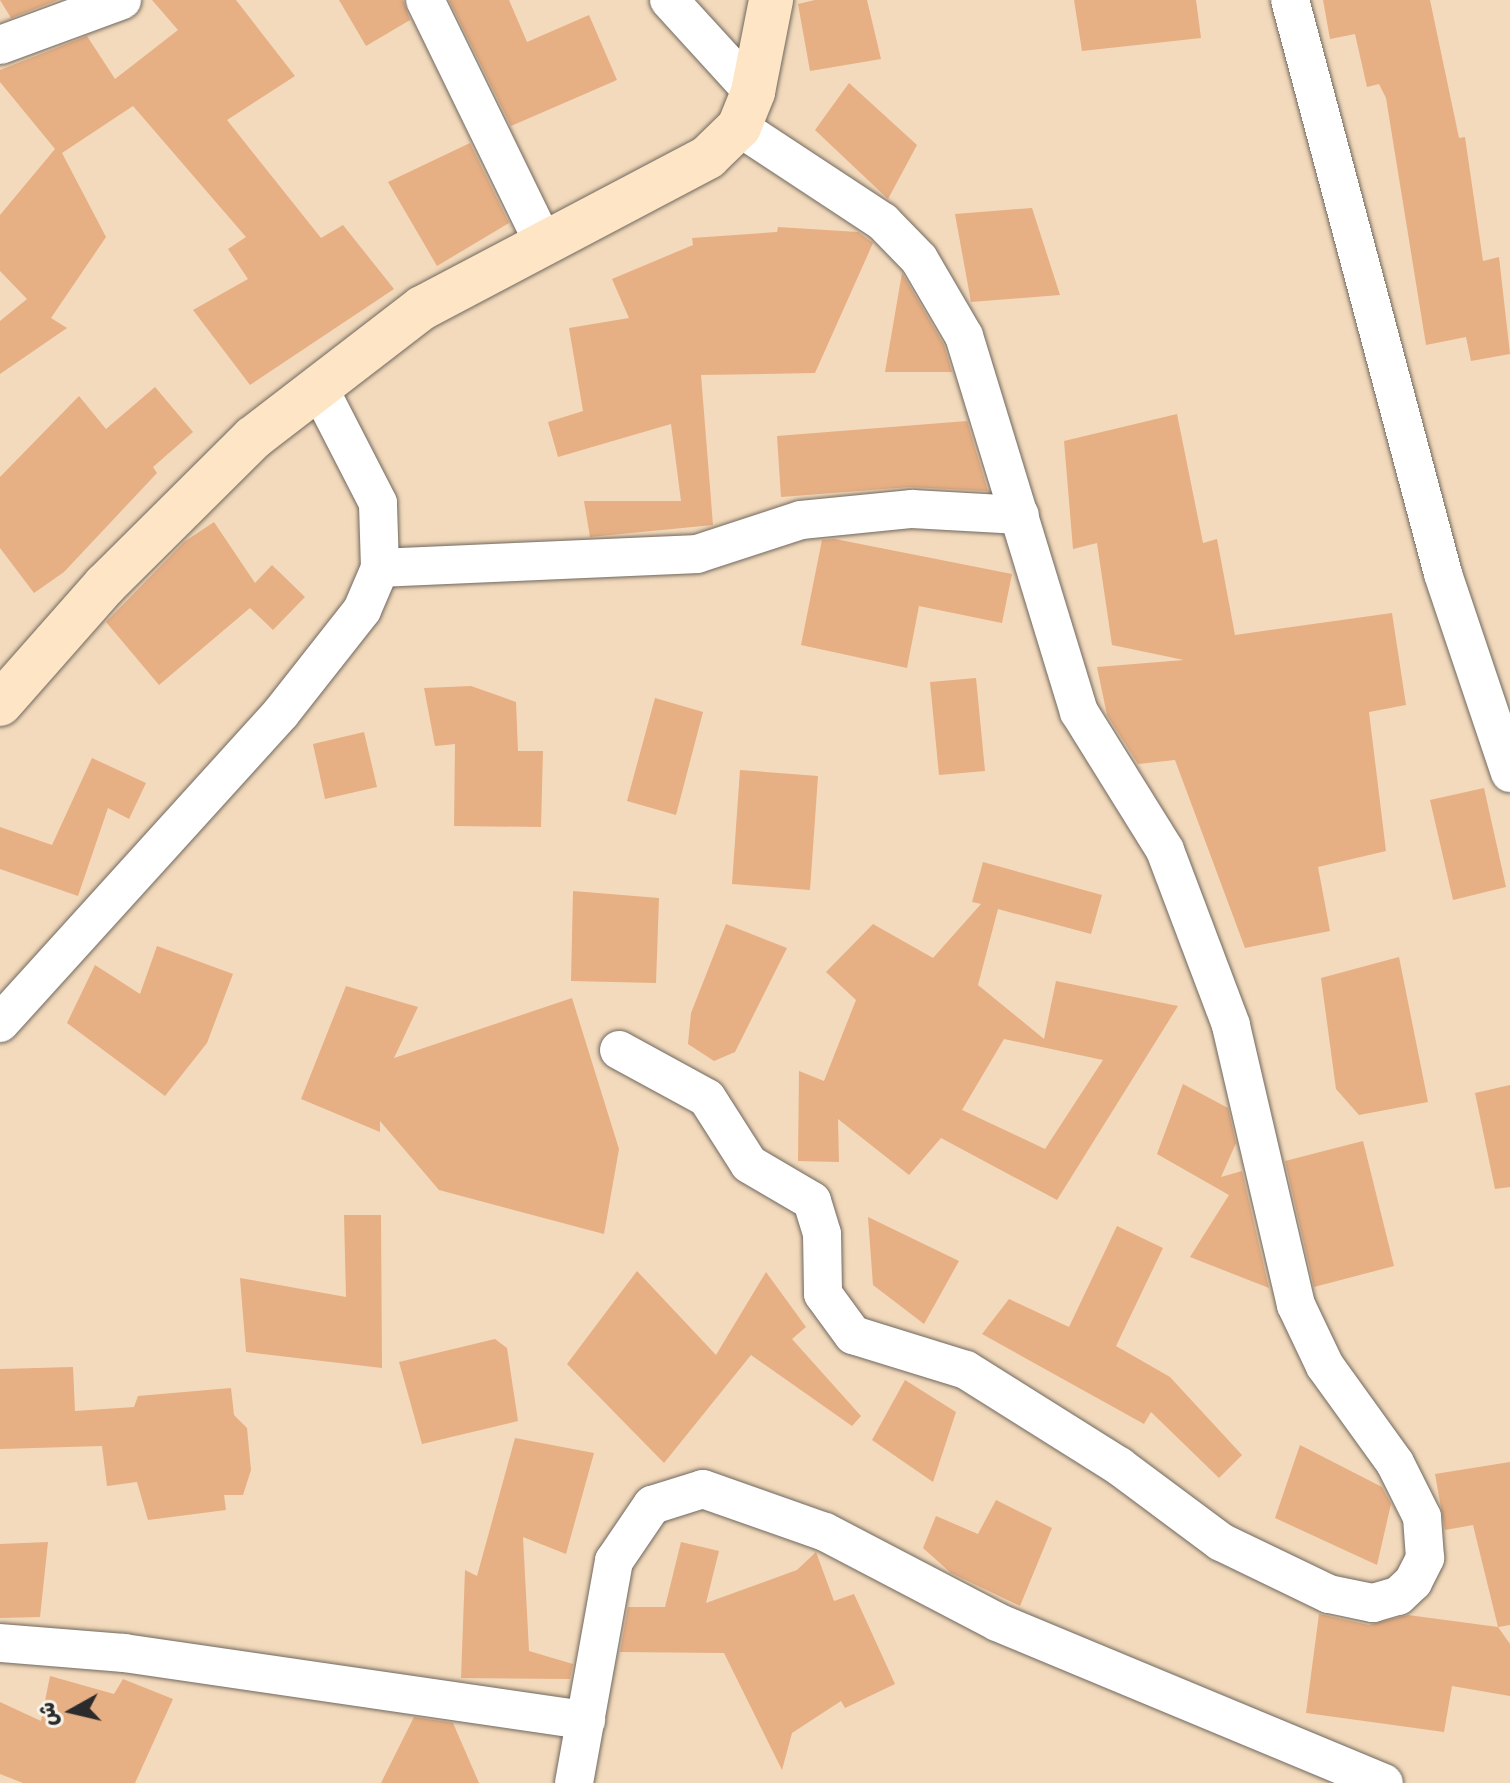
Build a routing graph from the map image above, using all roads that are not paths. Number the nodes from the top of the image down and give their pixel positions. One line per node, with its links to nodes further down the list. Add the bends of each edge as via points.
1 (122, 0): 6 (street)
2 (425, 0): 8 (street)
3 (669, 0): 7 (street)
4 (771, 0): 7 (street)
5 (1290, 0): 13 (street, via 1443,574)
6 (0, 45)
7 (746, 110): 8 (street, via 708,157); 10 (street, via 919,259 969,349)
8 (542, 240): 9 (street, via 422,308)
9 (319, 388): 11 (street, via 373,482); 12 (street, via 202,487)
10 (1020, 515): 11 (street, via 912,509 801,520 697,554); 15 (street, via 1079,712 1165,850 1231,1025 1296,1305 1325,1366 1395,1463 1422,1517 1425,1558 1413,1582 1398,1596 1373,1603 1317,1589 1221,1542 1119,1466 966,1370 853,1335 823,1294 822,1234 812,1201 749,1164 707,1098)
11 (380, 568): 14 (street, via 362,610 322,665)
12 (0, 704)
13 (1510, 773)
14 (0, 1023)
15 (619, 1050)
16 (0, 1643): 17 (street, via 124,1653)
17 (586, 1720): 18 (street); 19 (street, via 604,1593 623,1542 652,1505 703,1489 825,1532 997,1622)
18 (574, 1783)
19 (1384, 1783)

